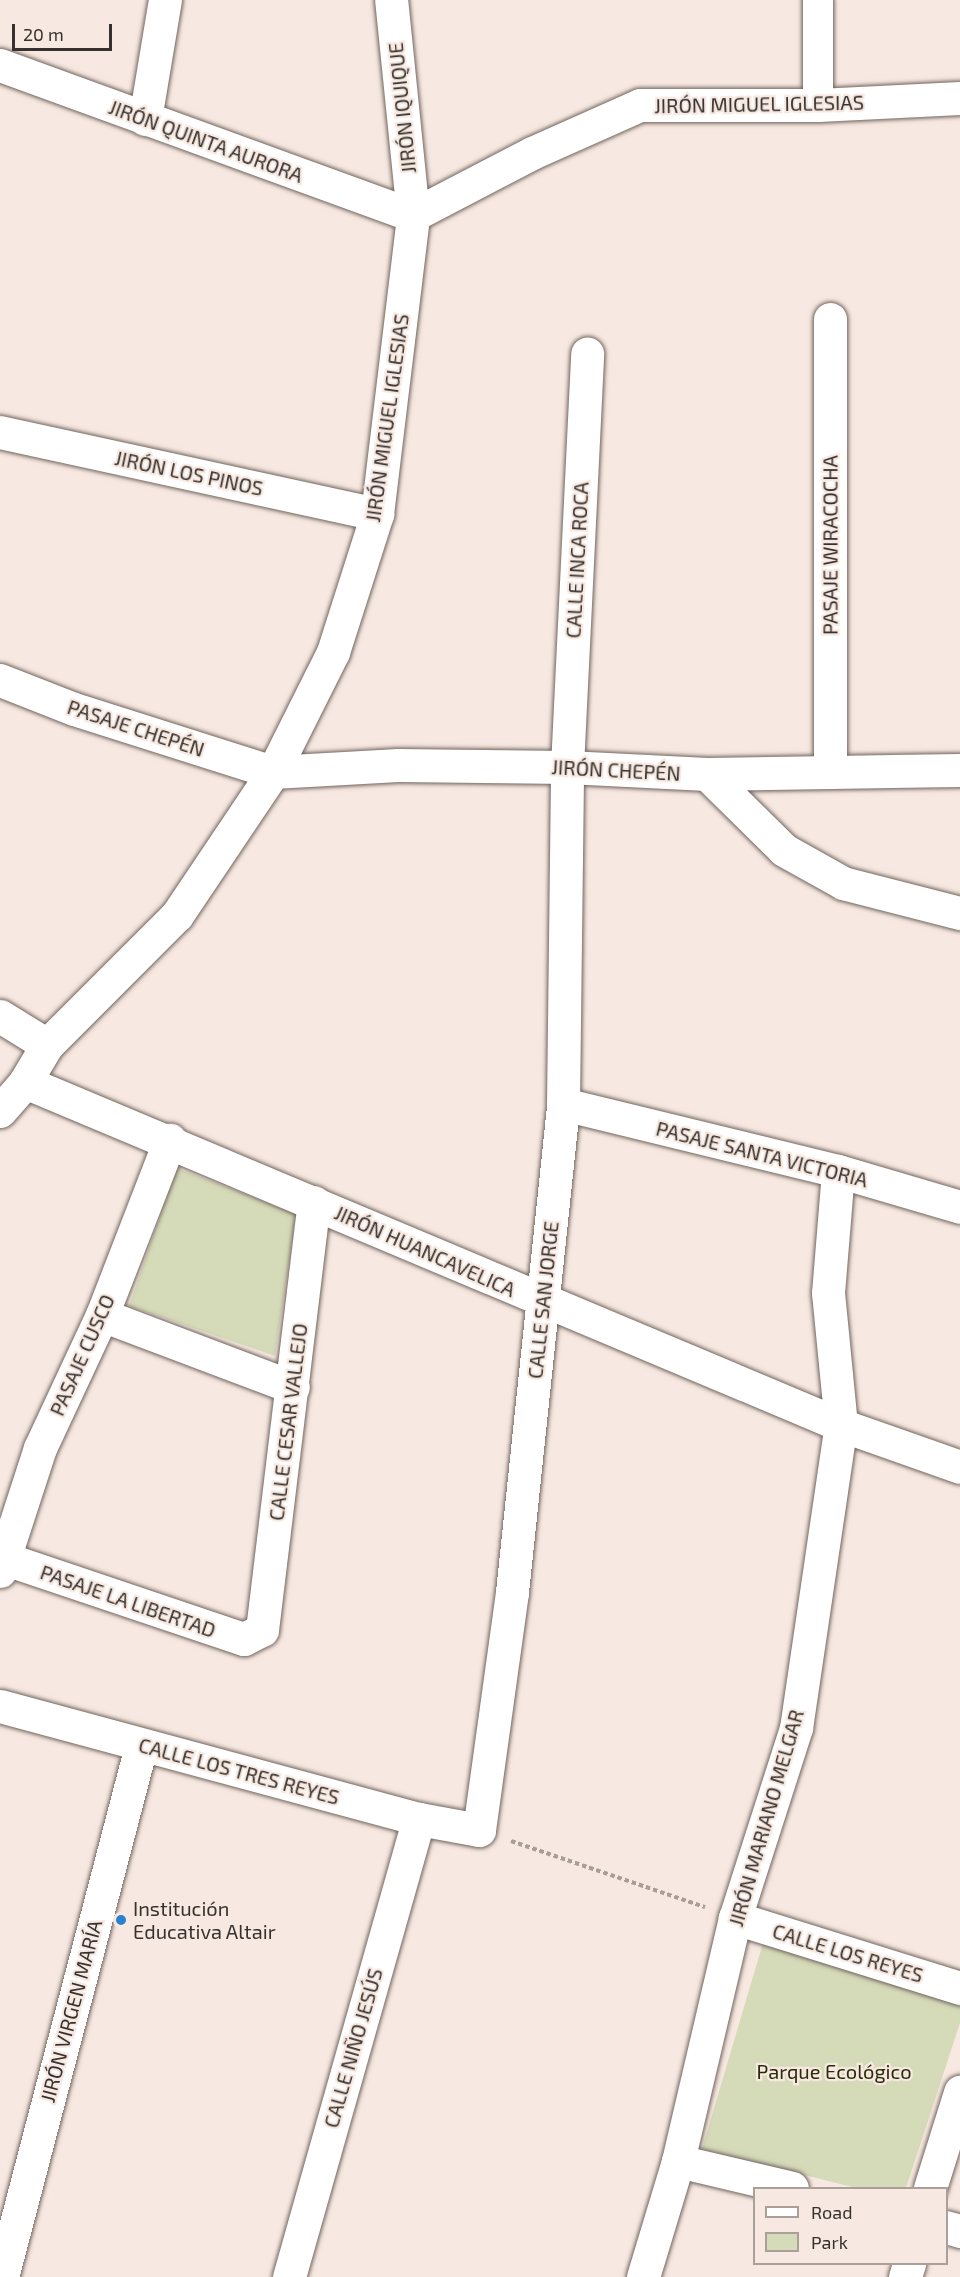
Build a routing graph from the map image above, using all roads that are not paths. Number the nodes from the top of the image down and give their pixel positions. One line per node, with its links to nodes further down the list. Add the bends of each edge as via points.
1 (165, 0): 7 (street)
2 (392, 0): 8 (street, JIRÓN IQUIQUE)
3 (818, 0): 6 (street)
4 (0, 65): 7 (street, JIRÓN QUINTA AURORA)
5 (960, 98): 6 (street, JIRÓN MIGUEL IGLESIAS)
6 (818, 105): 8 (street, JIRÓN MIGUEL IGLESIAS, via 640,105 532,153)
7 (145, 119): 8 (street, JIRÓN QUINTA AURORA)
8 (413, 216): 12 (street, JIRÓN MIGUEL IGLESIAS)
9 (830, 319): 16 (street, PASAJE WIRACOCHA)
10 (587, 353): 14 (street, CALLE INCA ROCA)
11 (0, 432): 12 (street, JIRÓN LOS PINOS)
12 (377, 514): 17 (street, JIRÓN MIGUEL IGLESIAS, via 333,652)
13 (0, 680): 17 (street, PASAJE CHEPÉN, via 74,709)
14 (567, 767): 17 (street, JIRÓN CHEPÉN, via 398,765); 18 (street, JIRÓN CHEPÉN); 23 (street, CALLE SAN JORGE)
15 (960, 770): 16 (street, JIRÓN CHEPÉN)
16 (830, 771): 18 (street, JIRÓN CHEPÉN)
17 (273, 772): 21 (street, JIRÓN MIGUEL IGLESIAS, via 177,915)
18 (707, 774): 19 (street, via 784,850 843,883)
19 (960, 913)
20 (0, 1016): 21 (street)
21 (46, 1045): 22 (street, JIRÓN MIGUEL IGLESIAS)
22 (25, 1082): 24 (street, JIRÓN MIGUEL IGLESIAS); 25 (street, JIRÓN HUANCAVELICA)
23 (563, 1104): 26 (street, PASAJE SANTA VICTORIA); 29 (street, CALLE SAN JORGE)
24 (0, 1111)
25 (170, 1140): 27 (street, JIRÓN HUANCAVELICA); 30 (street, PASAJE CUSCO)
26 (838, 1172): 28 (street, PASAJE SANTA VICTORIA); 32 (street, JIRÓN MARIANO MELGAR, via 828,1293)
27 (314, 1202): 29 (street, JIRÓN HUANCAVELICA); 31 (street, CALLE CESAR VALLEJO)
28 (960, 1207)
29 (543, 1302): 32 (street, JIRÓN HUANCAVELICA); 39 (street, CALLE SAN JORGE, via 512,1592)
30 (102, 1315): 31 (street); 34 (street, PASAJE CUSCO, via 40,1448)
31 (293, 1387): 35 (street, CALLE CESAR VALLEJO, via 262,1630)
32 (841, 1425): 33 (street, JIRÓN HUANCAVELICA); 40 (street, JIRÓN MARIANO MELGAR, via 796,1728)
33 (960, 1467)
34 (2, 1565): 35 (street, PASAJE LA LIBERTAD, via 244,1640)
35 (254, 1637)
36 (0, 1706): 37 (street, CALLE LOS TRES REYES)
37 (141, 1746): 38 (street, CALLE LOS TRES REYES); 46 (street, JIRÓN VIRGEN MARÍA)
38 (419, 1819): 39 (street, CALLE LOS TRES REYES); 47 (street, CALLE NIÑO JESÚS)
39 (479, 1830)
40 (735, 1918): 41 (street, CALLE LOS REYES); 43 (street, JIRÓN MARIANO MELGAR)
41 (960, 1988)
42 (960, 2092): 45 (street)
43 (678, 2161): 44 (street); 48 (street, JIRÓN MARIANO MELGAR)
44 (788, 2187)
45 (930, 2187)
46 (2, 2277)
47 (288, 2277)
48 (643, 2277)

